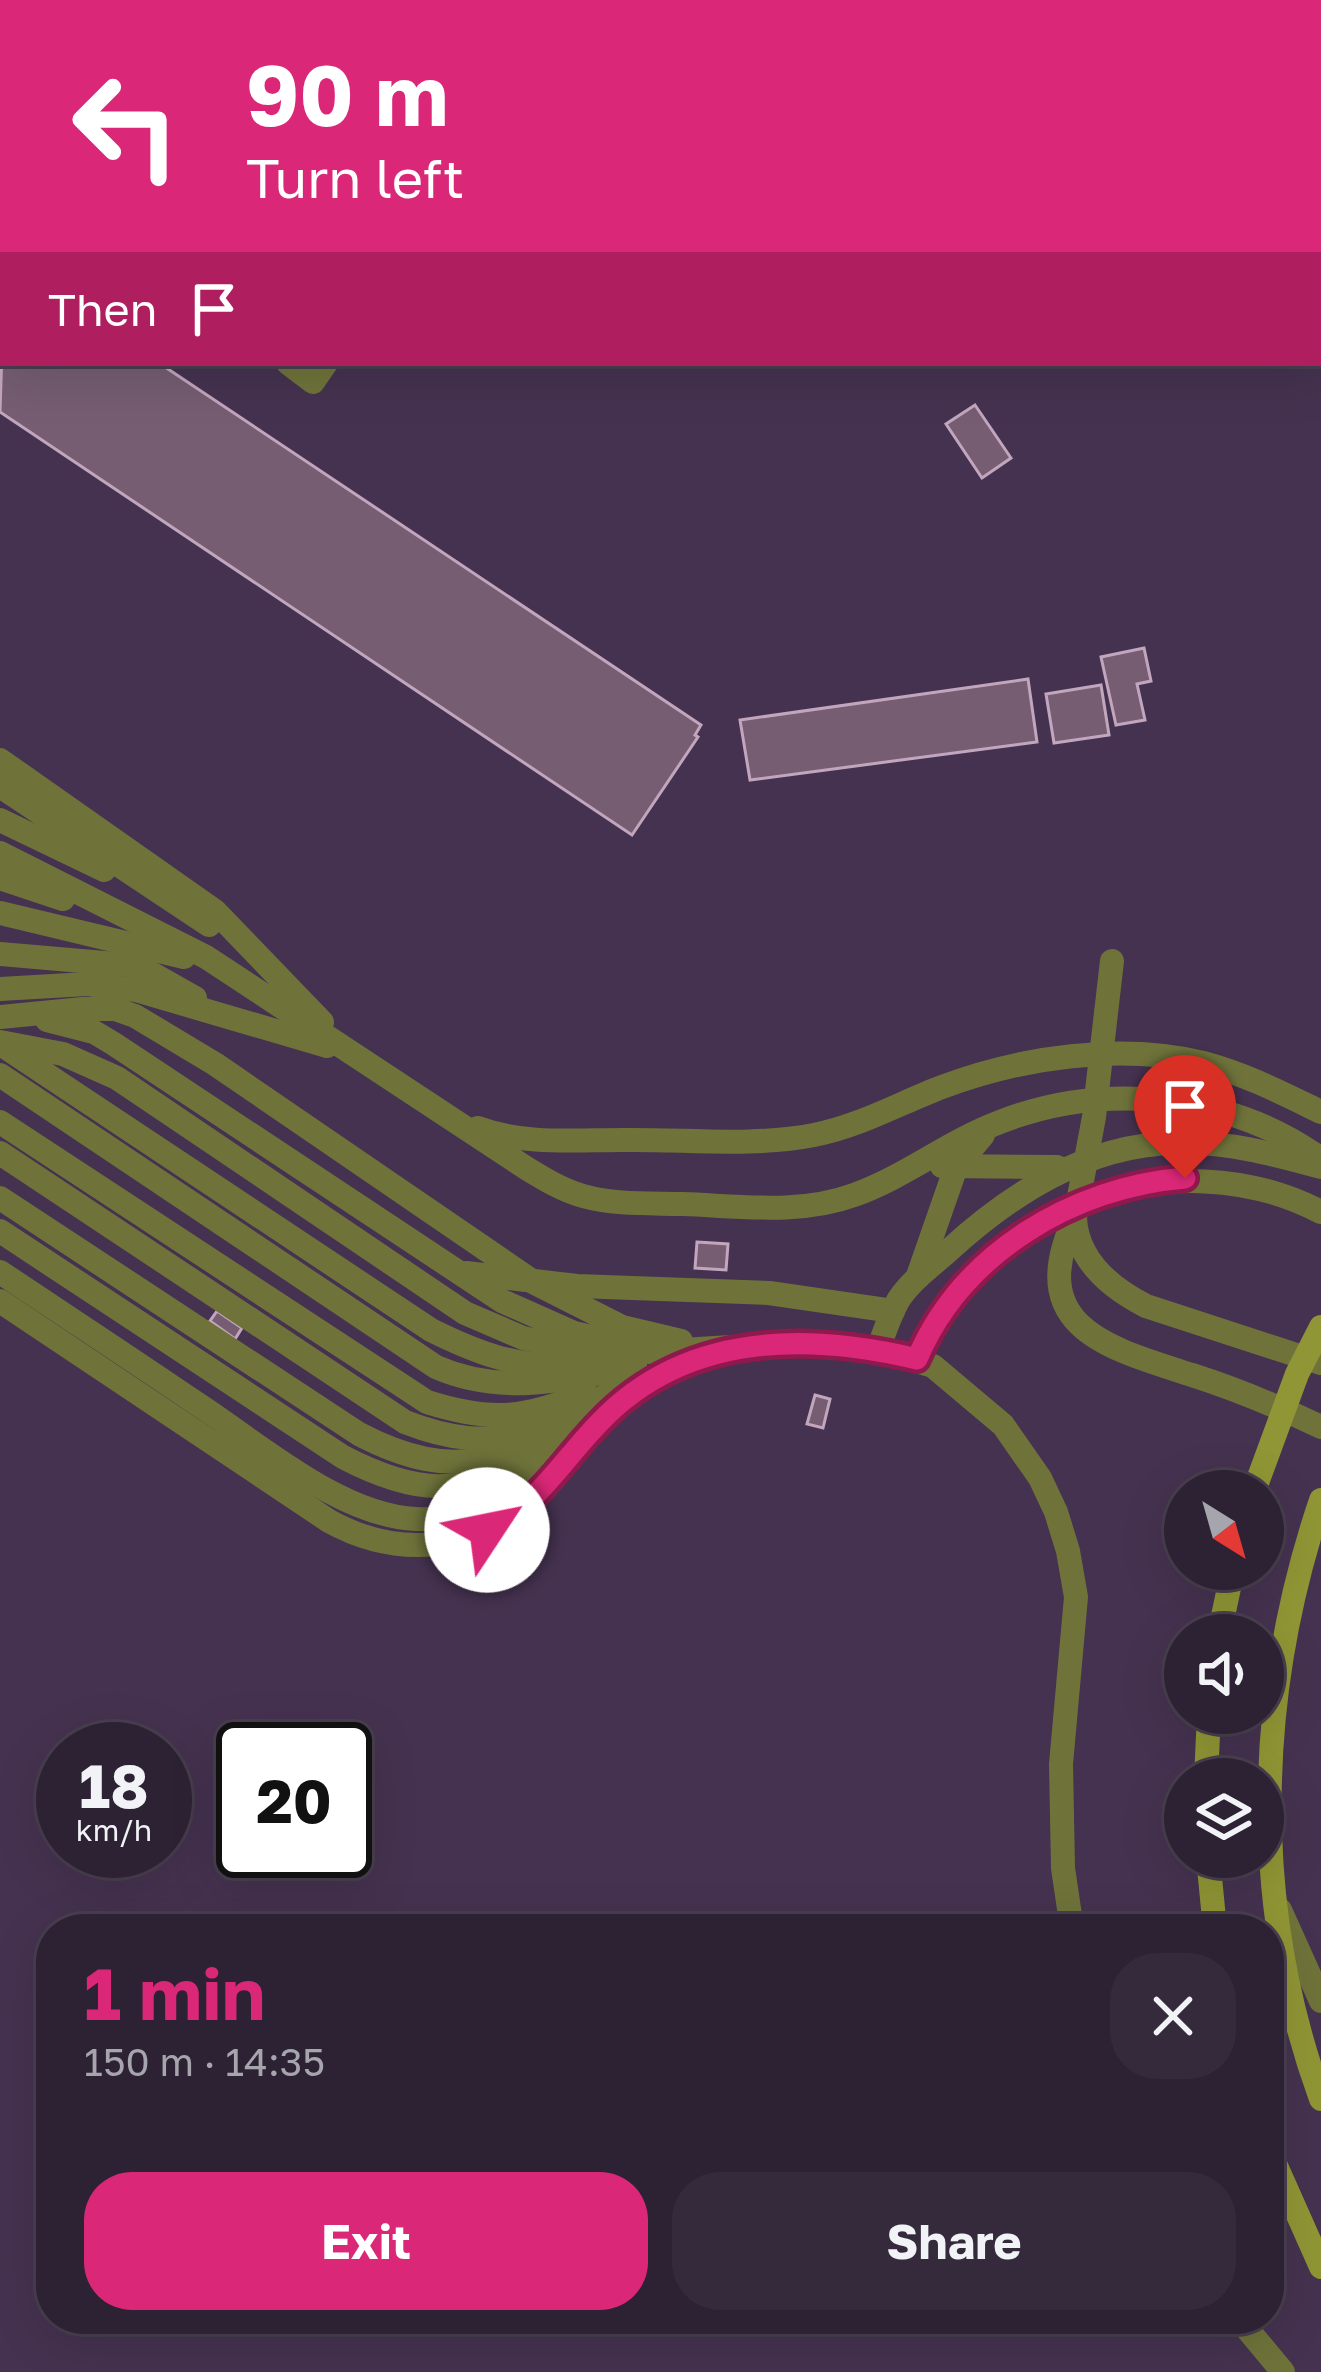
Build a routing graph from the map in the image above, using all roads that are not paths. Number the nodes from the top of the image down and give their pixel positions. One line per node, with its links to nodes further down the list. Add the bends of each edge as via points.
1 (292, 366): 2 (lane, via 313,382)
2 (324, 366)
3 (0, 760): 13 (lane, via 188,890)
4 (0, 786): 8 (lane)
5 (0, 820): 8 (lane)
6 (0, 853): 10 (lane)
7 (0, 878): 10 (lane)
8 (177, 904): 13 (lane)
9 (3, 915): 14 (lane, via 164,950)
10 (146, 925): 14 (lane)
11 (0, 954): 16 (lane, via 128,965)
12 (1112, 961): 33 (lane, bridge)
13 (274, 973): 19 (lane)
14 (248, 985): 19 (lane)
15 (0, 988): 16 (lane, via 115,986)
16 (218, 1012): 19 (lane)
17 (11, 1016): 34 (lane, via 70,1024 114,1044); 37 (lane, via 115,1010 162,1029)
18 (0, 1043): 41 (lane, via 63,1054 117,1078 489,1325 598,1355); 41 (lane, via 470,1350 554,1366)
19 (353, 1054): 22 (lane)
20 (0, 1075): 41 (lane, via 462,1379 539,1383)
21 (1321, 1112): 22 (lane, via 1257,1080 1149,1055 1030,1064 944,1086 851,1125 773,1139 517,1138)
22 (454, 1118): 27 (lane, via 553,1185 622,1202 793,1208 866,1190)
23 (0, 1122): 41 (lane, via 427,1402 521,1416 656,1365)
24 (999, 1122): 26 (lane, via 1076,1102 1182,1103 1262,1123); 27 (lane); 29 (lane)
25 (0, 1153): 41 (lane, via 381,1409 430,1432 518,1434 658,1367)
26 (1321, 1163): 28 (lane, via 1172,1143)
27 (914, 1165): 29 (lane)
28 (1072, 1166): 29 (lane); 36 (lane, via 994,1211)
29 (956, 1167): 36 (lane)
30 (0, 1198): 41 (lane, via 359,1435 427,1462 454,1466 505,1454 632,1380)
31 (1321, 1212): 44 (lane, via 1260,1187 1212,1179 1153,1181 1095,1197 1040,1223 988,1262 944,1310)
32 (0, 1231): 41 (lane, via 343,1457 434,1488 501,1474 648,1376)
33 (1070, 1252): 45 (lane, via 1146,1306); 46 (lane, via 1056,1270 1062,1296 1094,1338)
34 (442, 1262): 37 (lane, via 479,1277); 41 (lane, via 574,1333 640,1346)
35 (0, 1272): 43 (lane, via 319,1485 418,1520 495,1498 628,1390)
36 (916, 1280): 39 (lane)
37 (535, 1282): 39 (lane, via 769,1293); 41 (lane, via 622,1327)
38 (0, 1300): 43 (lane, via 329,1521 407,1547 449,1543 502,1523 542,1492 624,1400)
39 (893, 1311): 42 (lane)
40 (1321, 1327): 45 (main road)
41 (737, 1346): 42 (lane); 43 (lane)
42 (878, 1350): 44 (lane)
43 (712, 1354)
44 (917, 1359): 52 (lane, via 976,1399 1022,1449 1069,1551 1076,1597 1060,1816)
45 (1313, 1360): 46 (main road)
46 (1283, 1409): 47 (lane); 48 (main road)
47 (1321, 1427)
48 (1261, 1470)
49 (1321, 1500): 51 (main road, via 1300,1561 1271,1722)
50 (1210, 1878): 53 (main road)
51 (1274, 1897): 54 (main road); 55 (lane)
52 (1070, 1914)
53 (1214, 1914)
54 (1277, 1914)
55 (1282, 1914)
56 (1284, 1919): 58 (lane)
57 (1284, 1958): 59 (main road)
58 (1321, 2001)
59 (1321, 2099)
60 (1284, 2184): 61 (main road)
61 (1321, 2267)
62 (1251, 2334): 63 (lane)
63 (1283, 2372)

